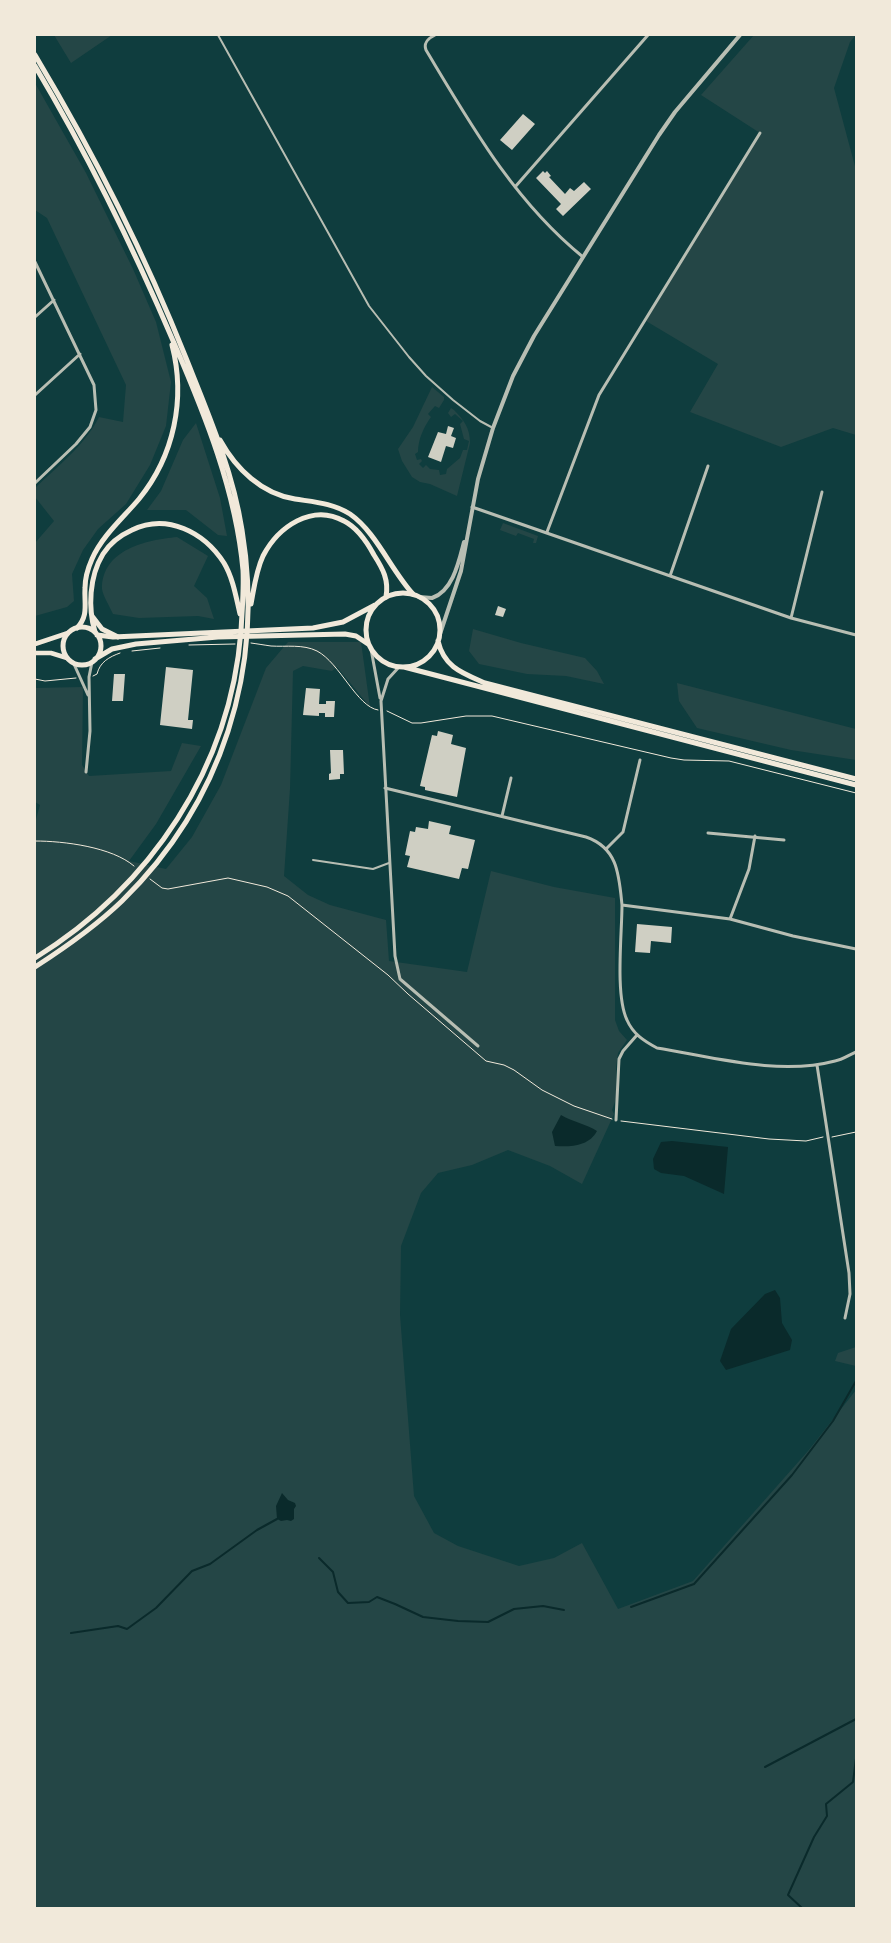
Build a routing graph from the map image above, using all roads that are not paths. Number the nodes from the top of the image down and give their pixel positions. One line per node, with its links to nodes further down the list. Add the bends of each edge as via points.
1 (218, 35): 17 (lane, via 369,306 426,376)
2 (435, 35): 8 (street, via 427,41 426,50 475,132)
3 (648, 35): 8 (street)
4 (740, 35): 9 (street, via 675,112)
5 (35, 55): 16 (main road, via 137,243)
6 (35, 66): 13 (main road, via 113,206)
7 (760, 133): 23 (street, via 599,395)
8 (514, 187): 9 (street, via 556,234)
9 (583, 256): 17 (street, via 534,336)
10 (35, 262): 11 (street)
11 (54, 300): 12 (street); 14 (street)
12 (35, 317)
13 (167, 327): 31 (main road, via 199,403 230,497 242,570); 32 (main road, via 174,352 178,391 168,448 148,488 92,558 86,578 85,617)
14 (80, 354): 15 (street); 19 (street, via 94,385 96,410 90,427 76,444)
15 (35, 395)
16 (213, 428): 25 (main road, via 239,466 260,486 285,497 328,504 357,520); 29 (main road, via 242,528)
17 (492, 428): 21 (street)
18 (708, 466): 24 (street)
19 (35, 484)
20 (822, 492): 30 (street)
21 (472, 507): 22 (street); 23 (street)
22 (469, 525): 25 (street, via 459,560 446,588 432,598); 35 (street, via 461,571)
23 (546, 532): 24 (street)
24 (670, 576): 30 (street)
25 (416, 596): 26 (main road, via 399,593); 35 (main road, via 430,604 437,615)
26 (386, 597): 27 (main road); 29 (main road, via 385,573 360,533 335,517 310,515 286,528 267,549 255,581)
27 (375, 605): 37 (main road, via 343,622 314,628); 40 (main road, via 367,619)
28 (91, 614): 31 (main road, via 95,572 104,552 127,532 164,523 197,535 214,550 230,575); 34 (main road); 37 (main road, via 102,629)
29 (249, 614): 65 (main road, via 236,706 225,741 200,798 176,837 142,880 107,914)
30 (791, 618): 36 (street)
31 (241, 619): 64 (main road, via 229,703 218,738 176,824 146,864 116,896)
32 (77, 628): 33 (main road); 34 (main road, via 86,628)
33 (68, 633): 39 (main road); 42 (main road, via 63,646)
34 (96, 634): 37 (main road); 43 (main road, via 100,647)
35 (440, 634): 38 (main road)
36 (856, 635)
37 (118, 637)
38 (438, 641): 45 (main road, via 428,657 417,664); 51 (main road, via 450,664 494,686)
39 (35, 644)
40 (369, 646): 43 (main road, via 356,636 345,634 218,637 127,645); 45 (main road, via 386,663); 47 (street)
41 (35, 653): 42 (main road)
42 (68, 658): 44 (main road)
43 (94, 660): 44 (main road, via 80,665); 46 (street, via 89,677)
44 (73, 662): 46 (street)
45 (401, 667): 47 (street, via 388,679); 52 (main road)
46 (89, 698): 49 (street)
47 (380, 701): 53 (street)
48 (640, 760): 58 (street, via 623,832)
49 (86, 772)
50 (511, 778): 54 (street)
51 (856, 779)
52 (856, 785)
53 (385, 788): 54 (street); 60 (street)
54 (502, 816): 58 (street, via 588,837)
55 (708, 833): 56 (street)
56 (755, 836): 57 (street); 62 (street, via 749,870)
57 (784, 840)
58 (606, 849): 61 (street, via 618,870)
59 (313, 860): 60 (lane, via 373,869)
60 (389, 863): 67 (street, via 395,956 400,979)
61 (622, 905): 62 (street); 66 (street, via 621,1003)
62 (730, 919): 63 (street)
63 (856, 949)
64 (35, 958)
65 (35, 967)
66 (637, 1035): 69 (street, via 657,1048 770,1066); 70 (street, via 619,1059)
67 (478, 1046)
68 (856, 1052): 69 (street, via 837,1061)
69 (817, 1065): 71 (street, via 850,1273)
70 (616, 1120)
71 (846, 1318)

